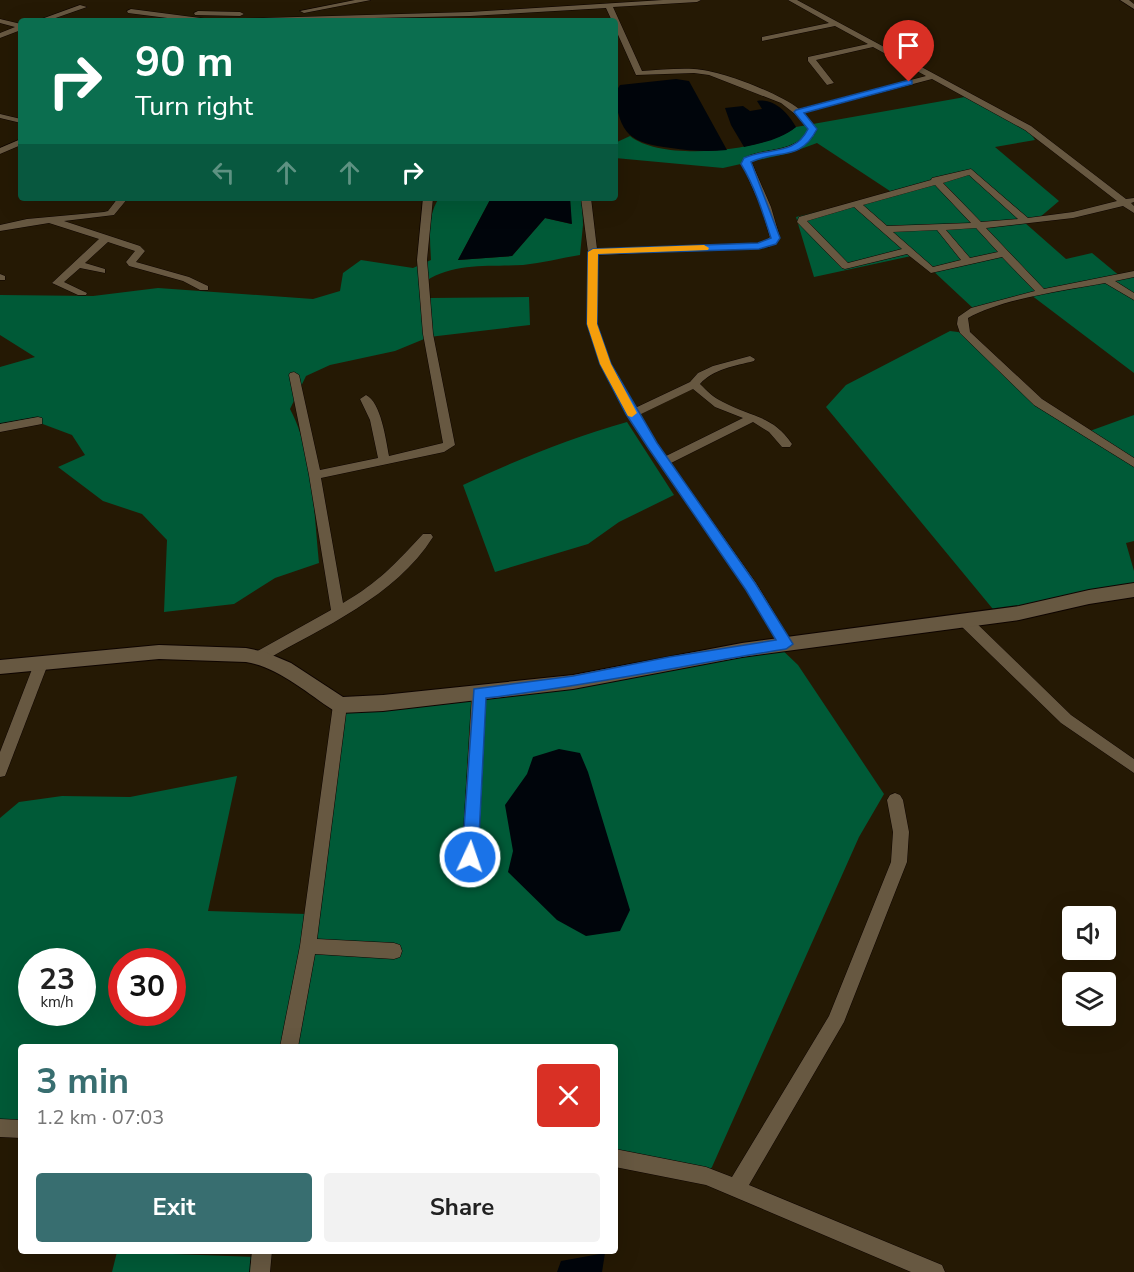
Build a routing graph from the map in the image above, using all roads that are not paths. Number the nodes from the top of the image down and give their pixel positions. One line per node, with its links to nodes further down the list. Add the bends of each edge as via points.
1 (367, 0): 10 (street, via 300,12)
2 (688, 0): 3 (street); 6 (street)
3 (697, 0)
4 (792, 0): 15 (street)
5 (1124, 0): 8 (street)
6 (609, 6): 12 (street); 13 (street)
7 (83, 7): 11 (street)
8 (1134, 7)
9 (131, 11): 10 (street)
10 (198, 15)
11 (49, 18)
12 (332, 18)
13 (614, 18)
14 (0, 21): 16 (street)
15 (835, 24): 20 (street); 21 (street)
16 (18, 26)
17 (618, 26): 24 (street, via 639,73 705,72 769,94)
18 (18, 28): 19 (street)
19 (0, 36)
20 (765, 39)
21 (873, 45): 22 (street); 23 (street, via 811,59)
22 (932, 77): 24 (street); 33 (street, via 1028,128)
23 (830, 83)
24 (798, 112): 44 (street, via 813,129 809,140 794,149 750,157 746,164 766,207 775,238 772,242 759,246)
25 (0, 116): 26 (street)
26 (18, 120)
27 (18, 143): 28 (street)
28 (0, 151)
29 (935, 180): 34 (street); 37 (street, via 971,172); 38 (street)
30 (121, 201): 36 (street, via 105,215)
31 (428, 201): 64 (street, via 422,260 428,334 450,442 444,448)
32 (586, 201): 44 (street)
33 (1130, 201): 35 (street); 37 (street)
34 (856, 204): 41 (street); 43 (street, via 802,222 845,266)
35 (1134, 210)
36 (50, 220): 39 (street); 42 (street)
37 (1025, 221): 38 (street)
38 (981, 225): 40 (street); 45 (street)
39 (0, 228)
40 (939, 228): 41 (street); 46 (street)
41 (884, 229): 43 (street)
42 (106, 238): 47 (street); 51 (street, via 140,251 132,264)
43 (909, 250): 46 (street, via 931,270)
44 (593, 252): 59 (street, via 592,324 606,364)
45 (1003, 255): 46 (street); 52 (street)
46 (968, 262)
47 (78, 264): 48 (street); 53 (street, via 57,283)
48 (102, 271)
49 (1134, 274): 50 (street)
50 (1106, 279): 52 (street); 54 (street)
51 (204, 288)
52 (1042, 292): 66 (street, via 975,310 963,317 965,333 1038,402)
53 (82, 293)
54 (1134, 297)
55 (750, 360): 57 (street, via 717,368)
56 (294, 375): 67 (street)
57 (694, 384): 59 (street); 60 (street, via 712,401)
58 (366, 399): 64 (street, via 376,420)
59 (632, 414): 65 (street)
60 (753, 418): 63 (street, via 779,432); 65 (street)
61 (38, 421): 62 (street)
62 (0, 428)
63 (786, 444)
64 (384, 460): 67 (street)
65 (664, 462): 72 (street, via 751,586)
66 (1134, 463)
67 (315, 475): 70 (street)
68 (428, 537): 70 (street, via 371,594)
69 (1134, 590): 71 (street)
70 (338, 611): 73 (street)
71 (964, 620): 72 (street); 78 (street, via 1066,719)
72 (786, 644): 76 (street, via 573,682)
73 (259, 657): 74 (street, via 159,652); 77 (street, via 284,668)
74 (41, 664): 75 (street); 79 (street)
75 (0, 667)
76 (479, 693): 77 (street); 81 (street)
77 (340, 705): 82 (street)
78 (1134, 767)
79 (0, 771)
80 (895, 800): 88 (street, via 901,832 898,862 835,1022)
81 (470, 857)
82 (308, 946): 83 (street); 84 (street)
83 (394, 951)
84 (290, 1044)
85 (0, 1128): 86 (street)
86 (18, 1129)
87 (618, 1159): 88 (street, via 706,1176)
88 (737, 1187): 91 (street)
89 (262, 1254): 90 (street)
90 (260, 1272)
91 (935, 1272)

